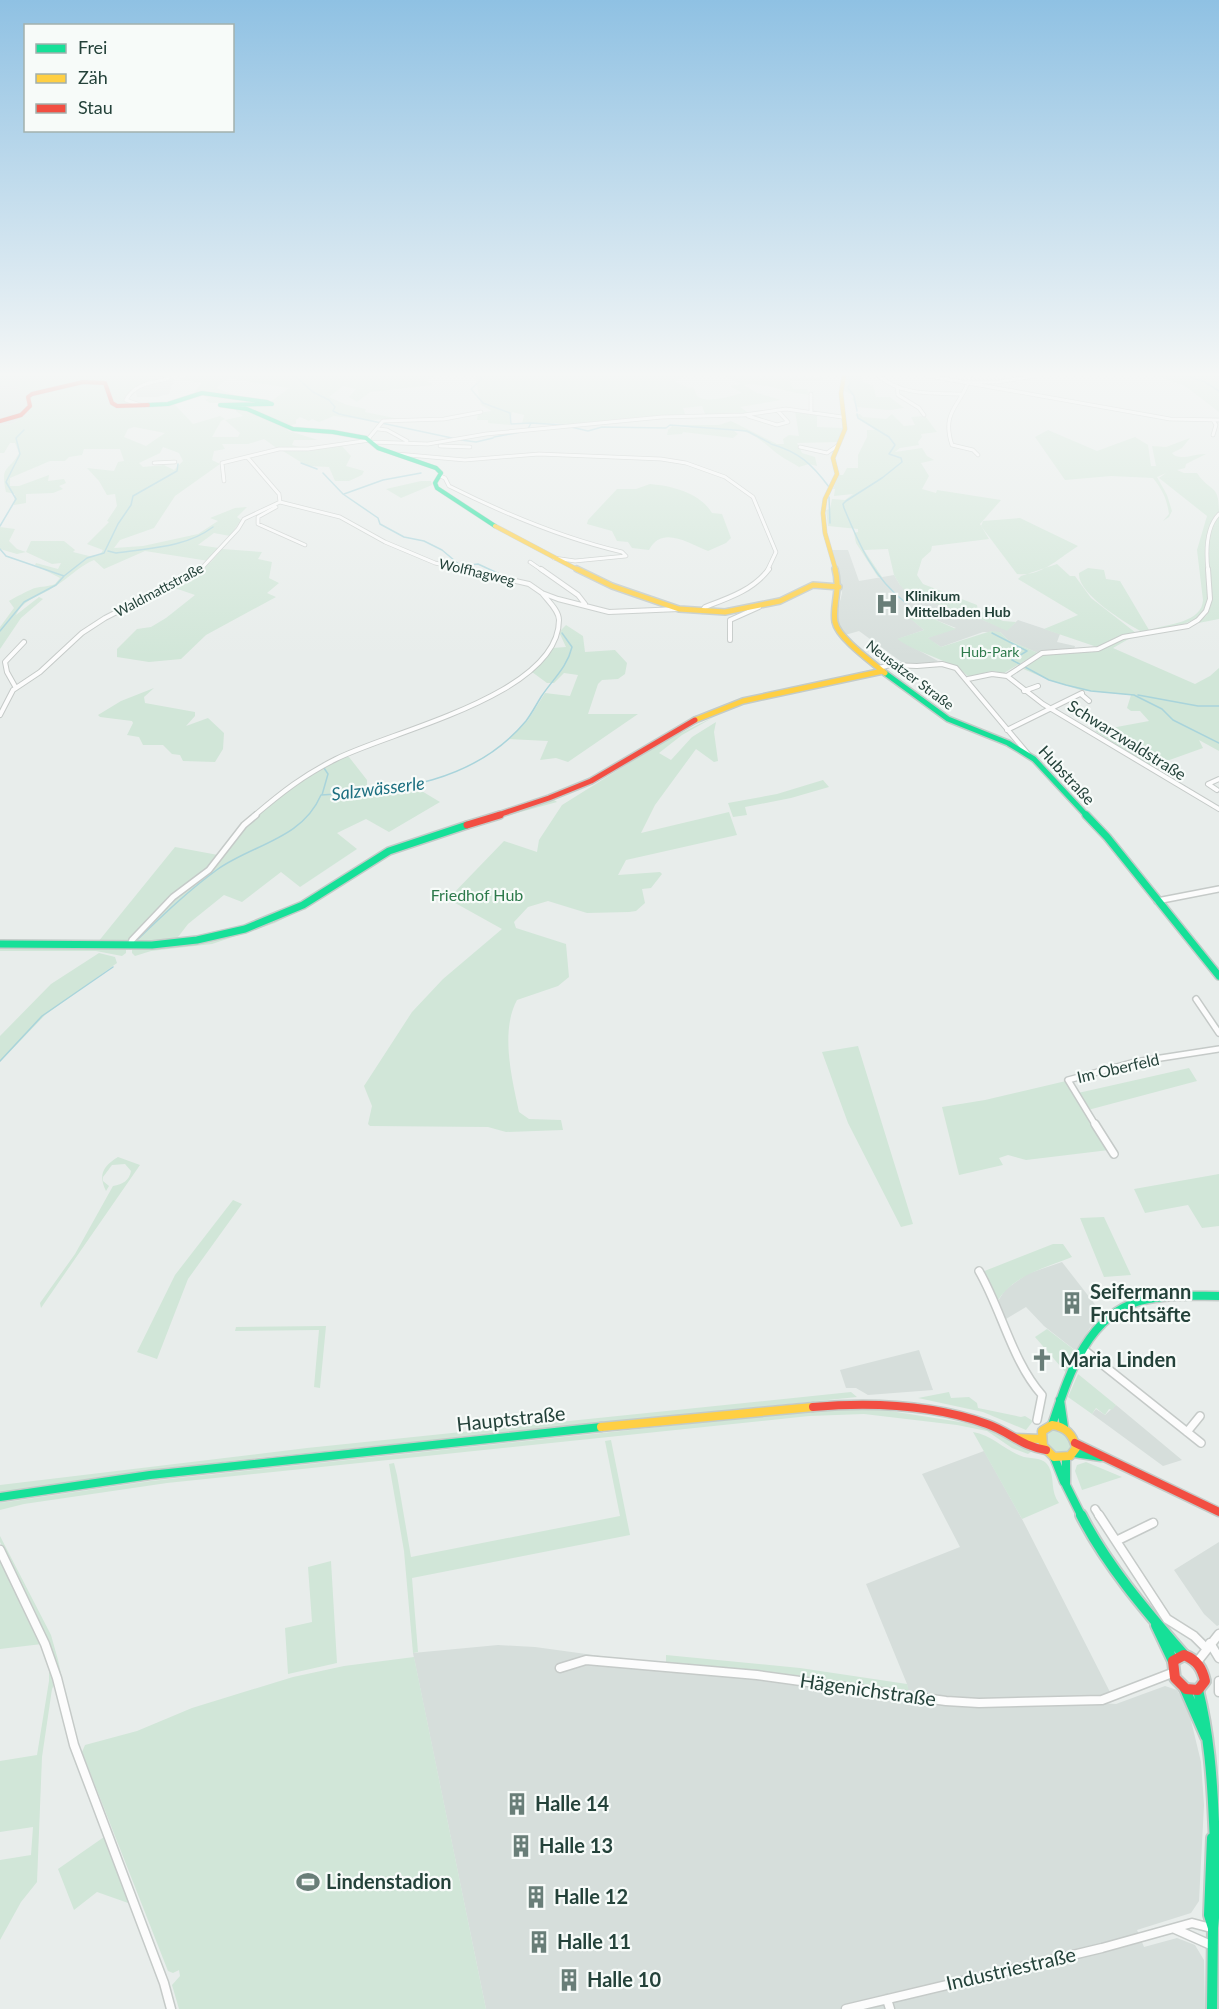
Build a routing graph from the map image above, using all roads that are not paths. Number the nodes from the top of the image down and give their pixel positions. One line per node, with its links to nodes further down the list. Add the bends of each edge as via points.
1 (223, 470): 7 (street)
2 (258, 470): 8 (street, via 279,494)
3 (438, 470): 6 (street)
4 (706, 470): 20 (street, via 738,484 753,497 776,552 759,582)
5 (836, 470): 15 (street, Neusatzer Straße, via 825,501 827,533)
6 (440, 476): 13 (street, via 436,484 441,491); 13 (street, via 449,486 478,502 578,542 626,556 575,561)
7 (224, 481)
8 (279, 503): 11 (street, via 257,519 258,524); 16 (street, Wolfhagweg, via 340,517 435,563 529,584); 30 (street, Waldmattstraße, via 244,519 198,572 92,626 40,672)
9 (1219, 514): 24 (street, via 1206,549 1210,600 1206,614 1173,630 1120,637)
10 (278, 525): 11 (street)
11 (268, 529): 12 (street)
12 (305, 545)
13 (553, 558): 18 (street, via 612,586)
14 (530, 562): 17 (street)
15 (839, 587): 19 (street, via 813,585); 26 (street, Neusatzer Straße, via 837,627)
16 (542, 593): 17 (street, Wolfhagweg); 44 (street, via 559,619 551,648 532,671 460,711 338,758 291,784 244,825 209,870 173,897)
17 (585, 604): 21 (street, Wolfhagweg)
18 (679, 609): 20 (street); 21 (street)
19 (749, 610): 20 (street); 22 (street, via 730,620)
20 (702, 611)
21 (609, 612)
22 (730, 640)
23 (24, 642): 30 (street, via 5,662)
24 (1093, 650): 25 (street, via 1042,653)
25 (1021, 666): 27 (street)
26 (881, 669): 28 (street, Hubstraße, via 894,663 922,666 939,662 956,668); 37 (street, Neusatzer Straße, via 947,719); 44 (street, Hubstraße, via 743,701 700,717 575,788 389,851 311,900 265,922 219,937)
27 (1007, 676): 28 (street, via 992,674); 31 (street, Schwarzwaldstraße)
28 (968, 679): 36 (street, Hubstraße)
29 (1038, 686): 31 (street)
30 (16, 687): 35 (street, Waldmattstraße)
31 (1024, 691): 34 (street, Schwarzwaldstraße)
32 (1082, 694): 33 (street); 34 (street)
33 (1089, 701)
34 (1052, 710): 36 (street); 40 (street, Schwarzwaldstraße)
35 (0, 715)
36 (1007, 730): 37 (street, Hubstraße)
37 (1028, 754): 42 (street, Hubstraße, via 1084,813)
38 (1219, 778): 39 (street, via 1208,784)
39 (1216, 790)
40 (1219, 809)
41 (1219, 890): 42 (street)
42 (1157, 901): 45 (street, Hubstraße)
43 (0, 944): 44 (street, Hubstraße)
44 (130, 945)
45 (1219, 976)
46 (1196, 999): 47 (street)
47 (1219, 1033)
48 (1219, 1049): 49 (street, Im Oberfeld, via 1135,1062 1068,1080)
49 (1114, 1154)
50 (979, 1271): 55 (street, via 1029,1380 1042,1395)
51 (1219, 1296): 52 (street, via 1163,1298 1132,1304 1110,1317)
52 (1083, 1349): 53 (street); 58 (street)
53 (1060, 1400): 56 (street); 57 (street)
54 (1200, 1416): 58 (street)
55 (1037, 1420)
56 (1052, 1425): 57 (street); 60 (street, via 1044,1428)
57 (1064, 1427): 61 (street)
58 (1187, 1432): 62 (street)
59 (1013, 1438): 60 (street, Hauptstraße); 63 (street, Hauptstraße, via 1026,1446); 69 (street, Hauptstraße, via 983,1422 915,1407 840,1404 150,1474)
60 (1040, 1439): 63 (street)
61 (1075, 1443): 64 (street); 67 (street)
62 (1201, 1443)
63 (1046, 1450): 65 (street)
64 (1074, 1453): 66 (street); 67 (street)
65 (1054, 1457): 66 (street); 68 (street)
66 (1066, 1458): 68 (street)
67 (1107, 1458): 71 (street)
68 (1066, 1485): 75 (street, via 1090,1532)
69 (0, 1497)
70 (1095, 1509): 73 (street)
71 (1219, 1512)
72 (1153, 1523): 73 (street)
73 (1116, 1541): 77 (street, via 1167,1618)
74 (0, 1550): 93 (street, via 45,1644 74,1745)
75 (1150, 1615): 78 (street); 80 (street)
76 (1219, 1634): 77 (street)
77 (1208, 1646): 79 (street); 81 (street)
78 (1184, 1655): 80 (street); 81 (street)
79 (1219, 1658)
80 (1173, 1661): 83 (street)
81 (1197, 1662): 86 (street, via 1205,1681)
82 (560, 1668): 83 (street, Hägenichstraße, via 586,1660 757,1675 946,1701 1026,1704 1102,1700)
83 (1172, 1673): 85 (street)
84 (1219, 1681): 87 (street)
85 (1185, 1689): 86 (street); 88 (street)
86 (1198, 1690): 88 (street)
87 (1219, 1692)
88 (1208, 1742): 89 (street, via 1214,1824 1209,1903)
89 (1213, 1928): 90 (street, Industriestraße, via 1192,1923); 91 (street)
90 (1175, 1929): 91 (street); 92 (street, Industriestraße)
91 (1213, 1946): 95 (street)
92 (888, 2004): 94 (street, Industriestraße)
93 (171, 2009)
94 (846, 2009)
95 (1212, 2009)

